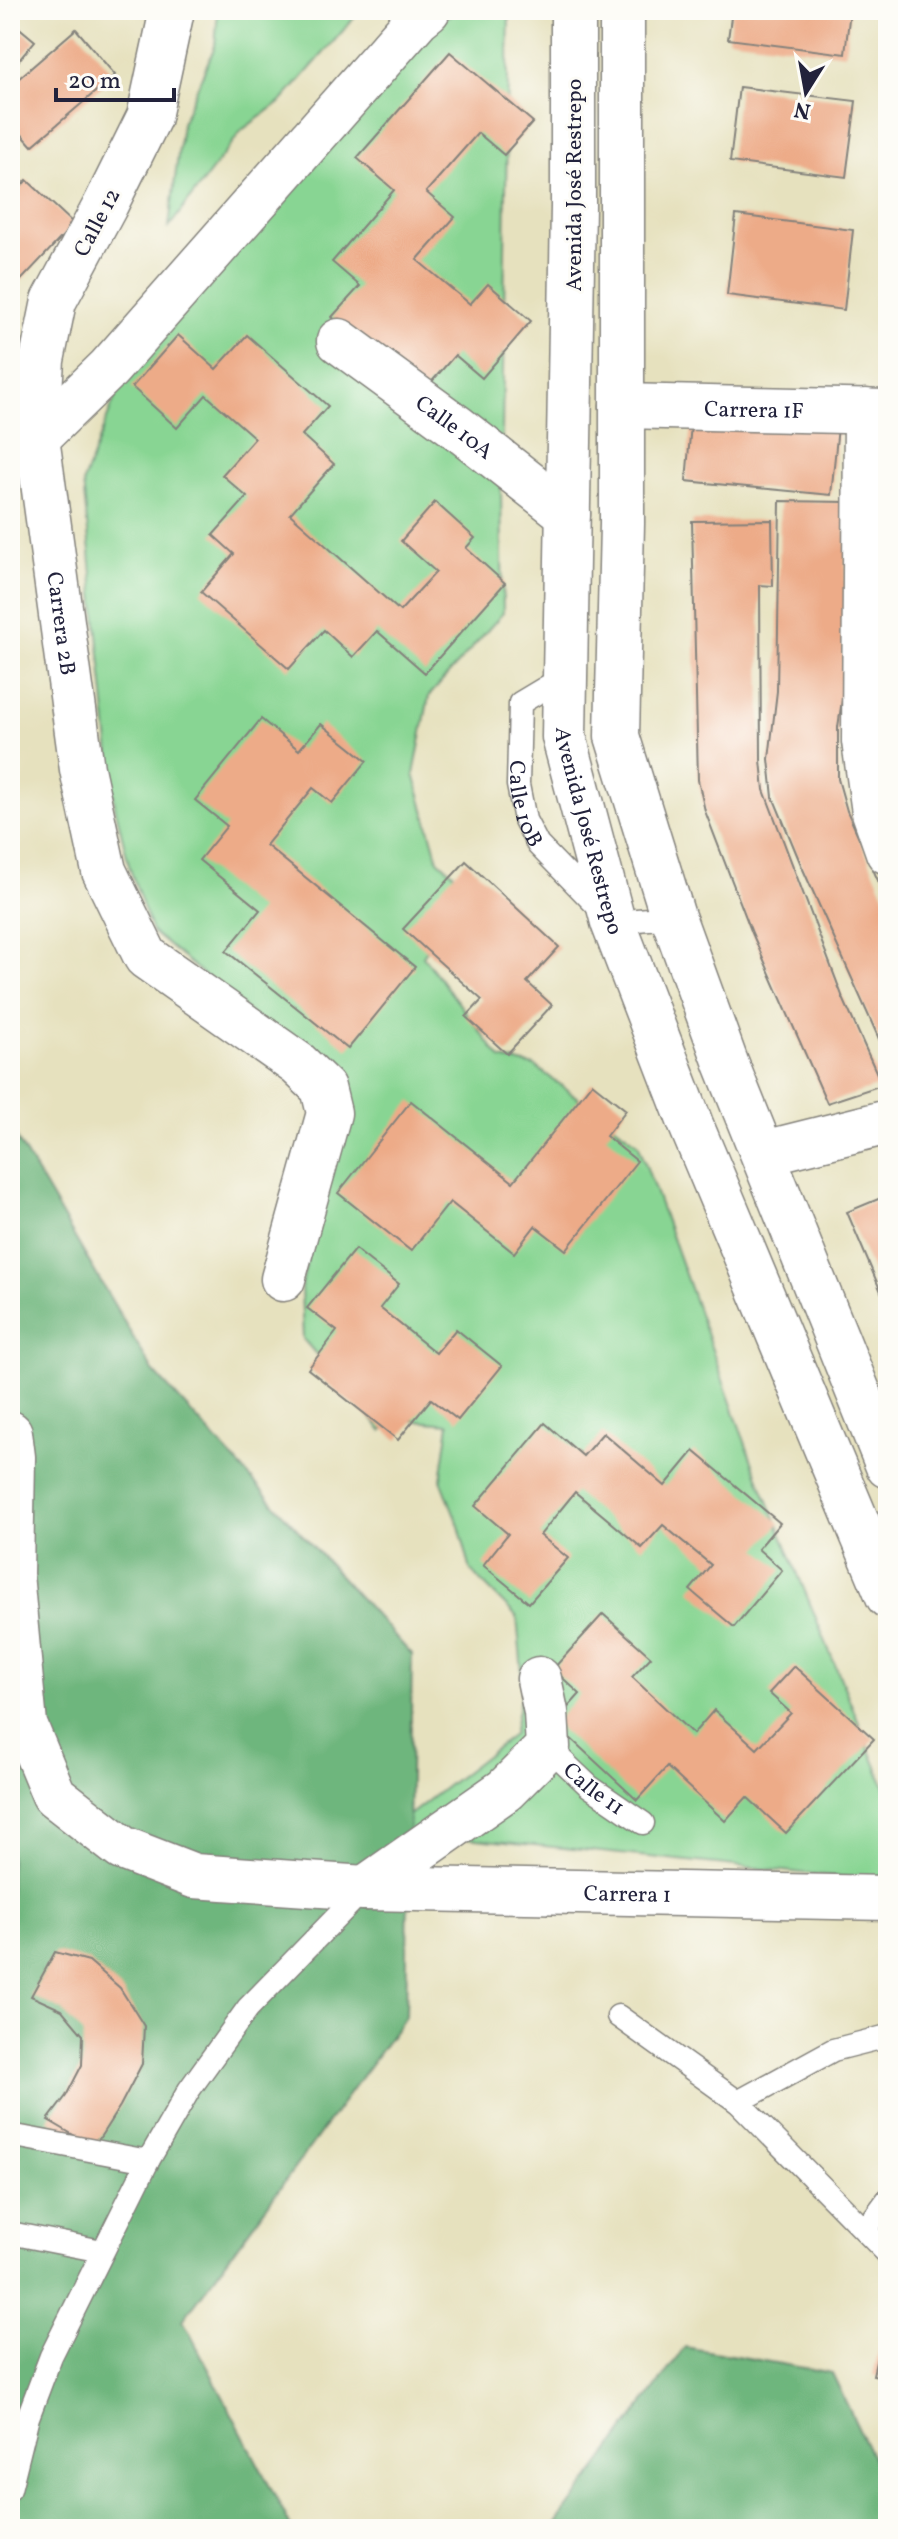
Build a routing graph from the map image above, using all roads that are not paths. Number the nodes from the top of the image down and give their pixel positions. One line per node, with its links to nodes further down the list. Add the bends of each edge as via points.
1 (172, 10): 8 (street, Calle 12, via 149,117 54,301 42,360)
2 (428, 10): 8 (street, via 109,368)
3 (573, 10): 9 (street, Avenida José Restrepo)
4 (622, 10): 6 (street, Avenida José Restrepo)
5 (339, 341): 9 (street, Calle 10A)
6 (622, 406): 7 (street, Carrera 1F); 13 (street, Avenida José Restrepo, via 617,736)
7 (877, 412): 10 (street)
8 (37, 438): 17 (street, Carrera 2B, via 82,769 104,871 146,957 298,1064 323,1088 329,1113)
9 (568, 514): 11 (street, Avenida José Restrepo)
10 (877, 659): 12 (street, via 864,741 874,812)
11 (565, 676): 14 (street, Avenida José Restrepo, via 564,737); 14 (lane, Calle 10B, via 520,703 518,785 525,820 538,845)
12 (888, 852)
13 (673, 917): 14 (lane); 16 (street, Avenida José Restrepo)
14 (613, 922): 20 (street, Avenida José Restrepo, via 691,1125)
15 (888, 1122): 16 (street)
16 (764, 1153): 19 (street, Avenida José Restrepo)
17 (283, 1279)
18 (10, 1433): 24 (street, Carrera 1, via 11,1574 25,1725 54,1795 122,1848 194,1876)
19 (888, 1466)
20 (888, 1596)
21 (539, 1679): 22 (street)
22 (548, 1747): 23 (lane, Calle 11, via 589,1786); 24 (street, via 505,1790)
23 (643, 1823)
24 (365, 1888): 25 (street, Carrera 1); 30 (lane, via 248,2008 189,2090)
25 (888, 1898)
26 (618, 2016): 28 (lane)
27 (888, 2036): 28 (lane, via 833,2050)
28 (738, 2102): 32 (lane)
29 (10, 2135): 30 (lane)
30 (148, 2161): 34 (lane)
31 (888, 2199): 32 (lane)
32 (865, 2230): 35 (lane)
33 (10, 2233): 34 (lane)
34 (102, 2251): 36 (lane, via 51,2356 28,2417)
35 (888, 2254)
36 (10, 2489)

